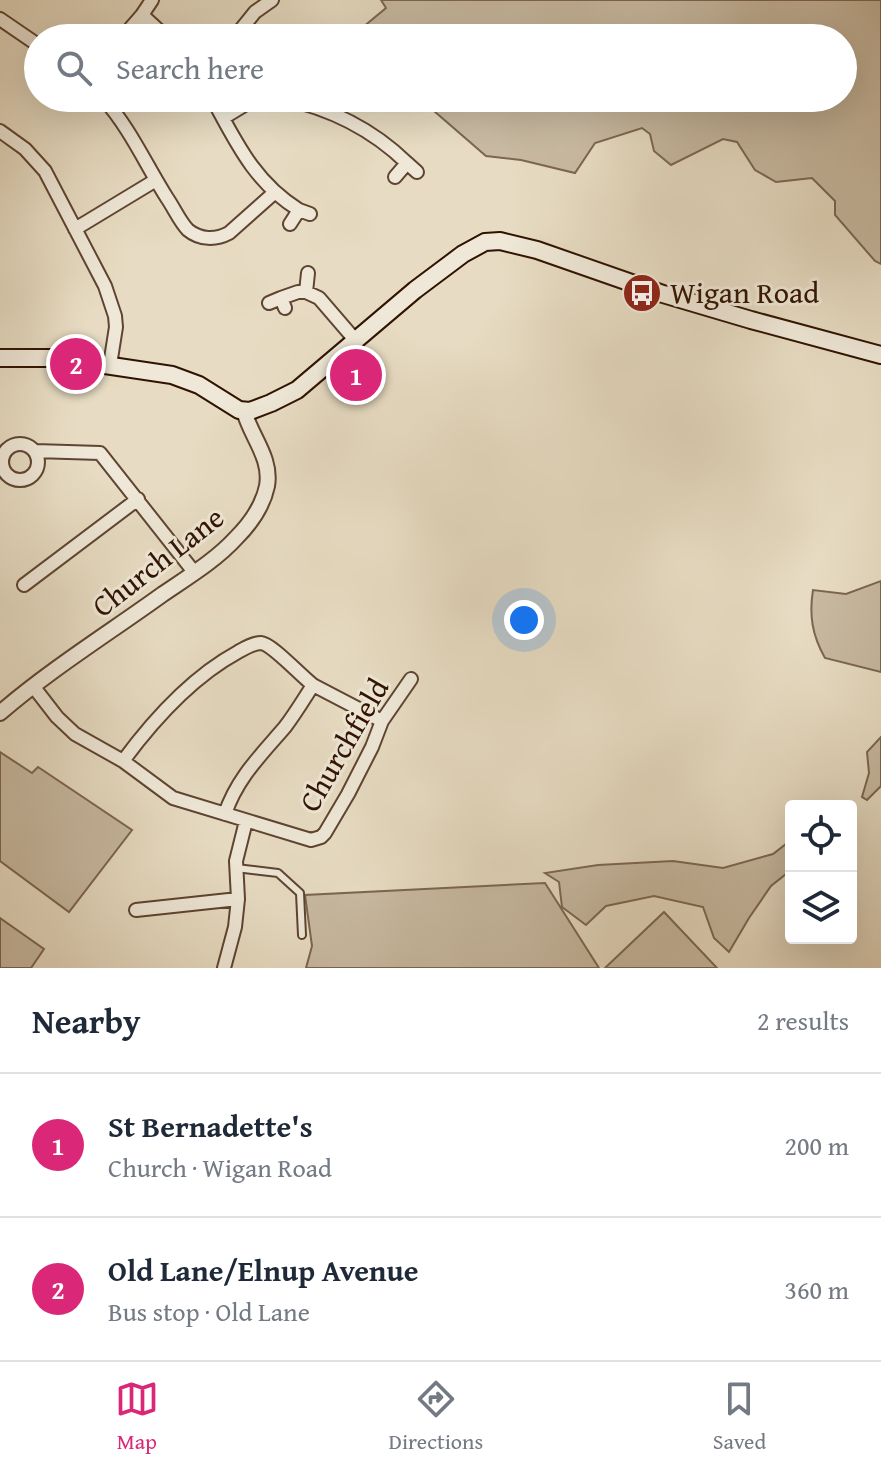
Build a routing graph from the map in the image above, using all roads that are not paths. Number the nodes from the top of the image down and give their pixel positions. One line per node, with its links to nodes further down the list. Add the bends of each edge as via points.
1 (152, 0): 3 (street)
2 (272, 0): 7 (street)
3 (142, 15): 5 (street); 6 (street)
4 (0, 19): 8 (street)
5 (134, 24)
6 (152, 24)
7 (245, 24)
8 (24, 35)
9 (113, 112): 16 (street)
10 (220, 112): 13 (street)
11 (233, 112): 13 (street)
12 (330, 112): 15 (street, via 378,137 412,167)
13 (223, 118): 17 (street, via 243,156)
14 (0, 131): 19 (street, via 37,160)
15 (395, 177)
16 (156, 180): 17 (street, via 186,228 210,239 229,233); 19 (street)
17 (274, 193): 18 (street, via 304,212)
18 (290, 224)
19 (75, 229): 26 (street, via 113,305 116,327)
20 (308, 273): 21 (street)
21 (306, 292): 22 (street); 23 (street, via 319,298)
22 (278, 303)
23 (356, 341): 24 (main road, via 463,254 485,242 500,241 663,294); 27 (main road, via 297,390)
24 (881, 355)
25 (0, 358): 26 (main road)
26 (110, 365): 27 (main road, via 183,378)
27 (244, 411): 30 (street, Church Lane, via 266,463 265,493 237,538)
28 (35, 451): 29 (street, via 100,453)
29 (138, 499): 30 (street); 31 (street)
30 (194, 572): 34 (street, Church Lane)
31 (24, 585)
32 (411, 679): 36 (street, Churchfield)
33 (313, 685): 36 (street); 37 (street, via 269,646 252,645 198,679); 38 (street, via 247,771)
34 (33, 686): 35 (street, Church Lane); 37 (street, Churchfield, via 69,728)
35 (0, 713)
36 (382, 721): 39 (street, Churchfield, via 321,837 305,839)
37 (123, 761): 38 (street, Churchfield, via 173,798)
38 (225, 814): 39 (street, Churchfield)
39 (246, 821): 40 (street)
40 (236, 868): 41 (street); 43 (lane, via 278,873 300,893)
41 (238, 899): 42 (street); 44 (street)
42 (136, 911)
43 (302, 935)
44 (226, 967)

